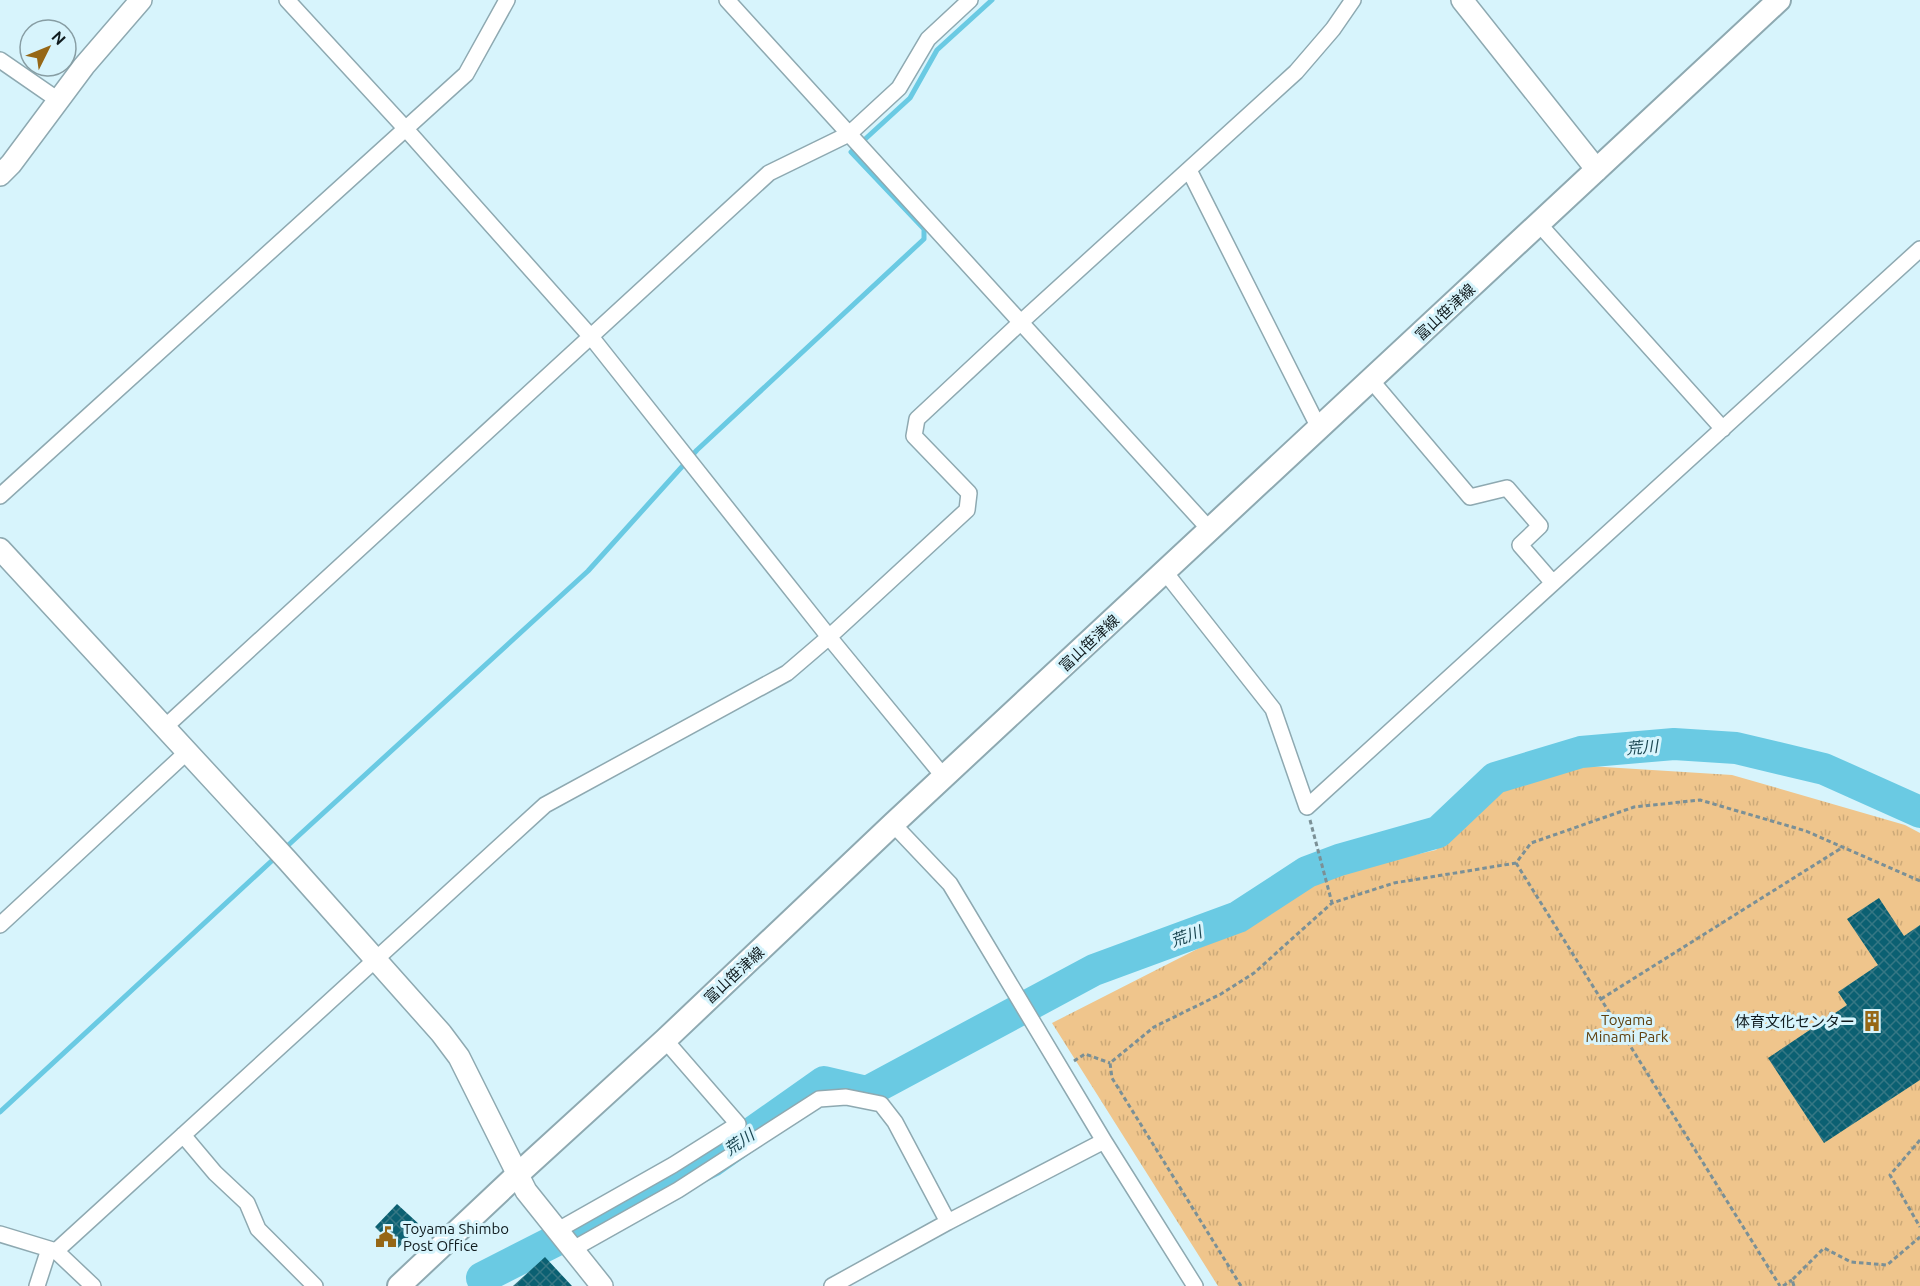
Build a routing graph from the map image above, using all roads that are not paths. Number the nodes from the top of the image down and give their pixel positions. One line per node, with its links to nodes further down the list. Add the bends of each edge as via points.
1 (141, 0): 10 (street)
2 (287, 0): 11 (street)
3 (507, 0): 11 (street, via 466,74)
4 (727, 0): 12 (street)
5 (970, 0): 12 (street, via 928,39 899,88)
6 (1353, 0): 13 (street, via 1296,72)
7 (1462, 0): 14 (street)
8 (1779, 0): 14 (main road, 富山笹津線)
9 (0, 60): 10 (street)
10 (58, 100): 15 (street)
11 (405, 128): 19 (street); 23 (street)
12 (855, 142): 18 (street); 19 (street, via 769,173)
13 (1189, 170): 18 (street); 21 (street)
14 (1597, 170): 16 (main road, 富山笹津線)
15 (0, 175)
16 (1539, 224): 20 (main road, 富山笹津線); 22 (street)
17 (1920, 249): 22 (street)
18 (1020, 323): 24 (street); 28 (street, via 917,419 914,436 969,493 967,510)
19 (592, 338): 28 (street); 29 (street)
20 (1371, 380): 21 (main road, 富山笹津線); 27 (street, via 1470,497 1508,488 1540,526 1520,545)
21 (1319, 428): 24 (main road, 富山笹津線)
22 (1723, 429): 27 (street)
23 (0, 496)
24 (1210, 530): 26 (main road, 富山笹津線)
25 (2, 554): 29 (street)
26 (1165, 572): 27 (street, via 1273,710 1306,807); 31 (main road, 富山笹津線)
27 (1553, 583)
28 (829, 637): 31 (street); 34 (street, via 787,672 545,805)
29 (165, 727): 30 (street)
30 (187, 752): 33 (street); 34 (street)
31 (944, 777): 32 (main road, 富山笹津線)
32 (893, 824): 35 (main road, 富山笹津線); 37 (street, via 950,884)
33 (0, 926)
34 (375, 959): 36 (street); 38 (street, via 459,1057)
35 (665, 1040): 38 (main road, 富山笹津線); 40 (street, via 738,1124 673,1166)
36 (183, 1135): 43 (street); 46 (street, via 247,1203 258,1229)
37 (1104, 1141): 39 (street); 50 (street)
38 (517, 1175): 40 (street); 47 (main road, 富山笹津線)
39 (948, 1222): 42 (street, via 895,1122 881,1104 846,1097 819,1099 678,1190); 49 (street)
40 (558, 1230): 42 (street)
41 (0, 1234): 43 (street)
42 (573, 1249): 48 (street)
43 (52, 1250): 44 (street); 45 (street)
44 (37, 1286)
45 (93, 1286)
46 (315, 1286)
47 (399, 1286)
48 (602, 1286)
49 (832, 1286)
50 (1196, 1286)

